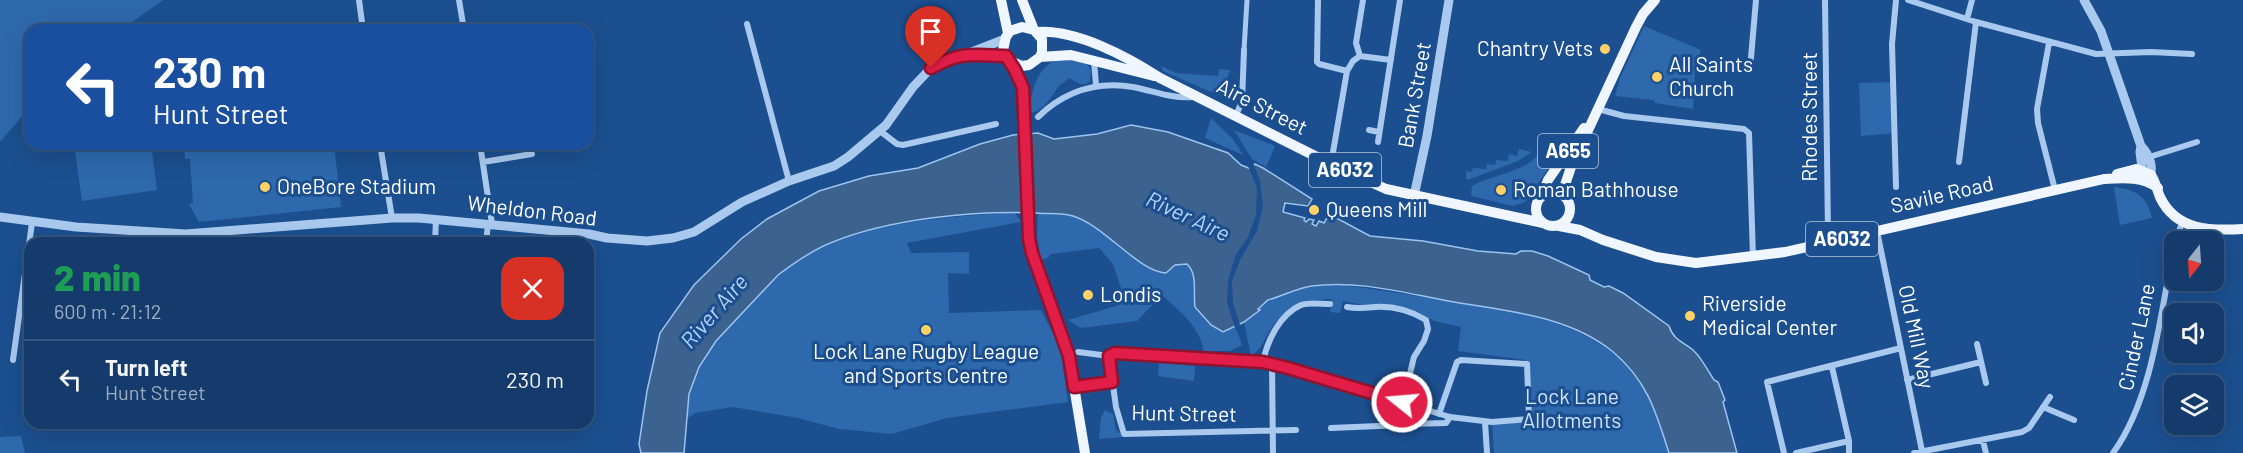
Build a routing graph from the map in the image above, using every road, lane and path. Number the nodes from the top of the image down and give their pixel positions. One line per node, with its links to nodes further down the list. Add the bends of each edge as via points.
1 (359, 0): 19 (street)
2 (459, 0): 20 (street)
3 (1000, 0): 23 (main road)
4 (1022, 0): 22 (main road)
5 (1247, 0): 25 (street)
6 (1318, 0): 36 (street, via 1317,62)
7 (1363, 0): 29 (street, via 1356,43)
8 (1400, 0): 33 (street)
9 (1449, 0): 62 (street, Bank Street)
10 (1655, 0): 41 (main road, A655, via 1636,27)
11 (1756, 0): 35 (street)
12 (1825, 0): 77 (street, Rhodes Street)
13 (1896, 0): 59 (street, via 1892,44)
14 (1908, 0): 17 (street)
15 (1972, 0): 17 (street)
16 (2084, 0): 26 (street)
17 (1967, 19): 18 (street)
18 (1976, 22): 24 (street); 55 (street)
19 (362, 24)
20 (463, 24)
21 (747, 24): 58 (street)
22 (1035, 31): 23 (main road, via 1016,28); 31 (main road, via 1043,45); 34 (main road, Aire Street / A6032, via 1072,36)
23 (1006, 36): 28 (street, Wheldon Road); 30 (main road, via 1003,50)
24 (2049, 43): 26 (street, via 2096,54); 60 (street, via 2037,109)
25 (1244, 50): 42 (street, via 1242,102)
26 (2109, 53): 27 (street); 53 (street)
27 (2192, 54)
28 (964, 55): 30 (street, Wheldon Road); 45 (street, Wheldon Road, via 931,68)
29 (1360, 56): 33 (street); 36 (street)
30 (1008, 59): 31 (main road, via 1022,66); 39 (main road)
31 (1037, 60): 32 (main road, Aire Street / A6032, via 1065,54); 39 (main road)
32 (1094, 60): 34 (main road, Aire Street / A6032); 37 (street)
33 (1392, 60): 47 (street)
34 (1139, 69): 38 (street); 40 (main road, Aire Street / A6032)
35 (1750, 69)
36 (1347, 72): 56 (street)
37 (1096, 85): 38 (street); 43 (street, via 1059,99)
38 (1133, 87): 40 (street, via 1169,97)
39 (1023, 88): 99 (main road, via 1029,239 1069,356)
40 (1200, 97): 42 (main road, Aire Street / A6032)
41 (1598, 109): 61 (main road, A655, via 1548,180); 63 (main road, A655, via 1565,185); 83 (street, via 1624,116 1744,129 1749,133)
42 (1236, 115): 56 (main road, Aire Street / A6032)
43 (1038, 117)
44 (996, 124): 45 (street, via 903,145)
45 (880, 130): 58 (street, Wheldon Road, via 834,166)
46 (1369, 130): 47 (street)
47 (1379, 132): 48 (street)
48 (1378, 142)
49 (2197, 142): 53 (street)
50 (381, 150): 66 (street)
51 (481, 150): 54 (street)
52 (532, 154): 54 (street)
53 (2145, 158): 57 (street)
54 (483, 162): 72 (street)
55 (1959, 162)
56 (1331, 164): 62 (main road, Aire Street / A6032, via 1386,189)
57 (2146, 177): 60 (main road, Savile Road / A6032, via 2136,169); 71 (main road)
58 (789, 182): 72 (street, Wheldon Road, via 742,202 694,232 673,238 607,238)
59 (1896, 187)
60 (2055, 190): 76 (main road, Savile Road / A6032)
61 (1542, 195): 63 (main road, via 1564,195); 64 (main road)
62 (1414, 196): 67 (main road, A6032)
63 (1569, 204): 73 (main road, via 1568,219); 75 (main road)
64 (1536, 206): 67 (main road); 70 (main road)
65 (0, 217): 69 (street, Wheldon Road)
66 (392, 218): 68 (street, Wheldon Road); 80 (street, Wheldon Road)
67 (1517, 218): 70 (main road, A6032)
68 (436, 219): 72 (street, Wheldon Road); 81 (street)
69 (32, 223): 78 (street); 79 (street, Wheldon Road)
70 (1542, 223): 73 (main road, A6032)
71 (2182, 223): 74 (main road, via 2202,229); 121 (street, Cinder Lane, via 2145,386 2134,420)
72 (490, 224): 82 (street)
73 (1559, 226): 75 (main road, Savile Road / A6032)
74 (2243, 229)
75 (1580, 230): 83 (main road, Savile Road / A6032, via 1677,261 1696,263)
76 (1877, 230): 83 (main road, Savile Road / A6032); 88 (street, Old Mill Way)
77 (1828, 233)
78 (30, 237)
79 (176, 237)
80 (196, 237)
81 (435, 237)
82 (487, 237)
83 (1752, 256)
84 (24, 281): 91 (street)
85 (1330, 304): 92 (street, via 1308,304 1293,310 1266,346)
86 (1347, 307): 101 (street, via 1388,307 1415,313 1426,320 1428,329 1414,357)
87 (1977, 344): 93 (street)
88 (1901, 348): 95 (street); 96 (street, Old Mill Way)
89 (1078, 352): 90 (street)
90 (1109, 356): 92 (street, via 1115,353); 97 (street, Hunt Street)
91 (13, 360)
92 (1263, 362): 94 (street)
93 (1981, 362): 96 (street); 98 (street)
94 (1272, 364): 101 (street); 109 (street)
95 (1832, 367): 110 (street); 116 (street, via 1767,382)
96 (1907, 380): 112 (street, Old Mill Way)
97 (1112, 382): 99 (street, Hunt Street); 109 (street, Hunt Street, via 1124,434)
98 (1986, 383)
99 (1074, 387): 113 (main road)
100 (2050, 397): 102 (street)
101 (1402, 402): 103 (street)
102 (2043, 407): 105 (street); 111 (street, via 2022,432)
103 (1439, 414): 104 (street); 106 (street, via 1457,362 1527,364 1529,419)
104 (1450, 417): 106 (street); 107 (street, via 1446,423)
105 (2073, 420)
106 (1485, 422): 115 (street)
107 (1330, 428)
108 (1296, 430): 109 (street, Hunt Street)
109 (1272, 431): 114 (street)
110 (1849, 441): 117 (street); 118 (street)
111 (1983, 441): 112 (street); 120 (street)
112 (1922, 451): 119 (street)
113 (1085, 453)
114 (1273, 453)
115 (1487, 453)
116 (1784, 453)
117 (1796, 453)
118 (1849, 453)
119 (1914, 453)
120 (1986, 453)
121 (2113, 453)

